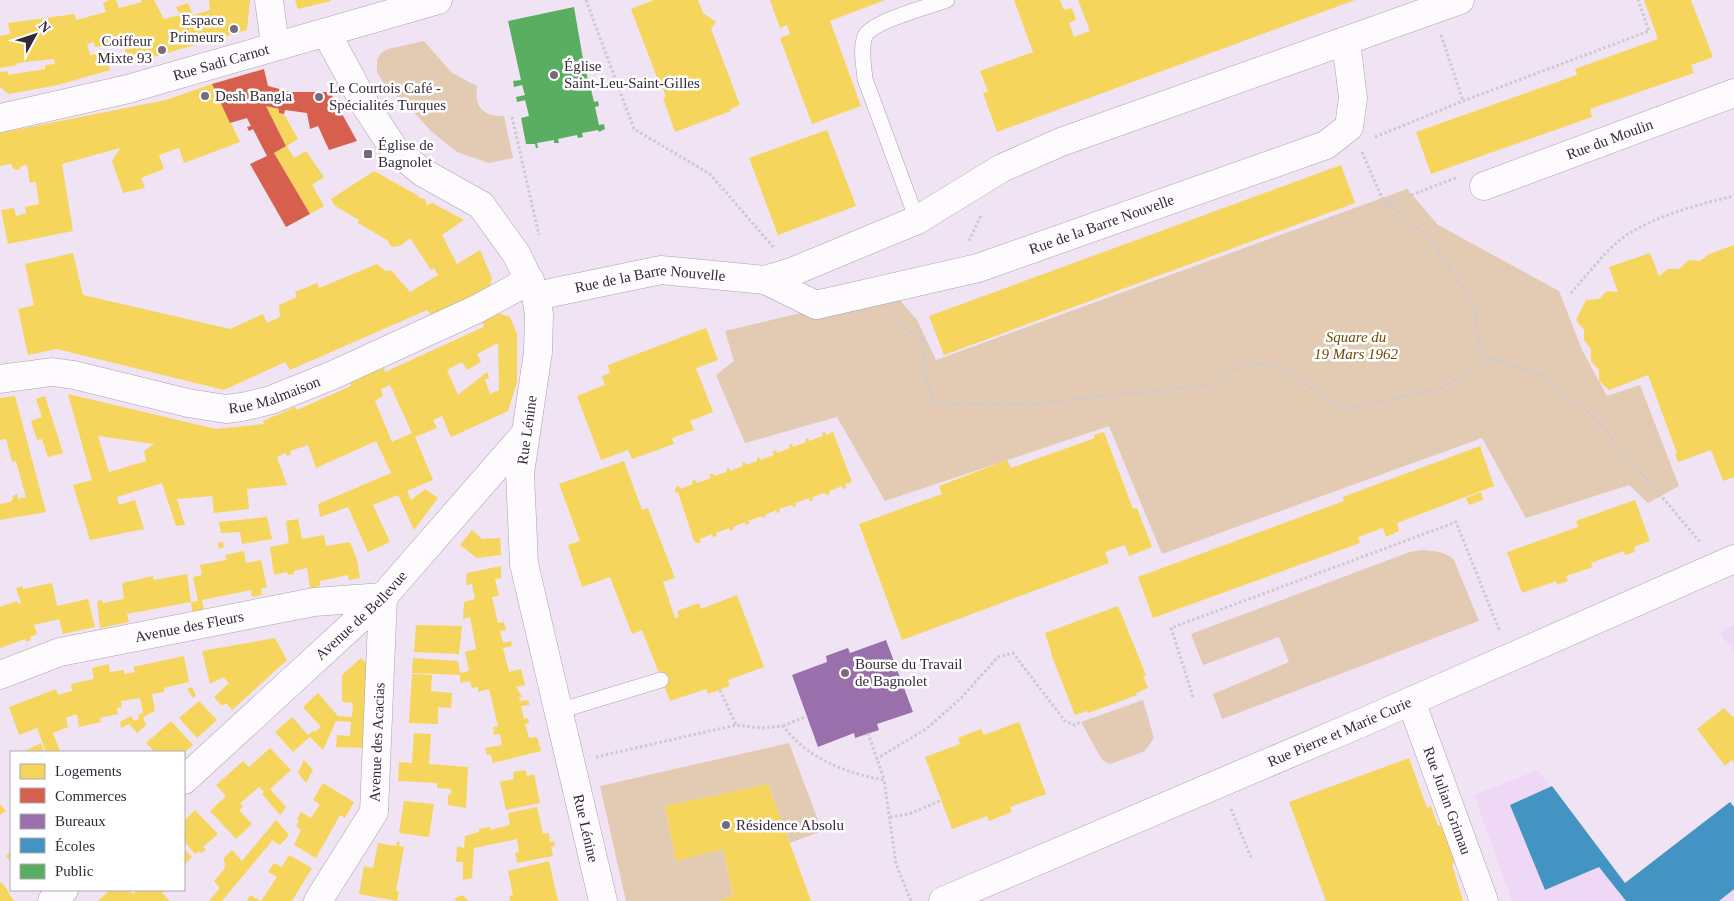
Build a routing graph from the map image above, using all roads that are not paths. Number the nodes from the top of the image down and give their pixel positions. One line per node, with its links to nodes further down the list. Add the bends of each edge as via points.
1 (269, 0): 7 (street)
2 (438, 0): 5 (street, Rue Sadi Carnot)
3 (947, 0): 11 (lane, via 874,26 866,35 865,79)
4 (1460, 0): 6 (street, Rue de la Barre Nouvelle)
5 (327, 34): 7 (street, Rue Sadi Carnot); 13 (street, Rue Lénine, via 378,127 394,149 422,172 481,205 517,255)
6 (1346, 41): 11 (street, Rue de la Barre Nouvelle, via 1061,142 1002,168); 12 (street, Rue de la Barre Nouvelle, via 1354,135 978,268 816,305)
7 (275, 45): 9 (street, Rue Sadi Carnot, via 128,89)
8 (1734, 93): 10 (street, Rue du Moulin)
9 (0, 118)
10 (1484, 186)
11 (917, 220): 12 (street, Rue de la Barre Nouvelle)
12 (765, 280): 13 (street, Rue de la Barre Nouvelle, via 662,270)
13 (533, 288): 14 (street, Rue Malmaison, via 477,309 324,379 271,400 242,407 226,409 194,404 52,372); 15 (street, Rue Lénine, via 539,322 538,352)
14 (0, 380)
15 (525, 434): 17 (street, Avenue de Bellevue); 21 (street, Rue Lénine, via 520,473 524,564)
16 (1727, 562): 20 (street, Rue Pierre et Marie Curie)
17 (384, 597): 18 (street, Avenue des Fleurs, via 314,602 60,652); 22 (street, Avenue de Bellevue); 26 (street, Avenue des Acacias, via 374,812)
18 (0, 675)
19 (661, 680): 21 (lane)
20 (1411, 701): 24 (street, Rue Pierre et Marie Curie); 29 (street, Rue Julian Grimau)
21 (559, 711): 27 (street, Rue Lénine)
22 (185, 779)
23 (63, 891): 25 (street)
24 (986, 893): 28 (street, Rue Pierre et Marie Curie)
25 (52, 901)
26 (318, 901)
27 (603, 901)
28 (943, 901)
29 (1484, 901)

